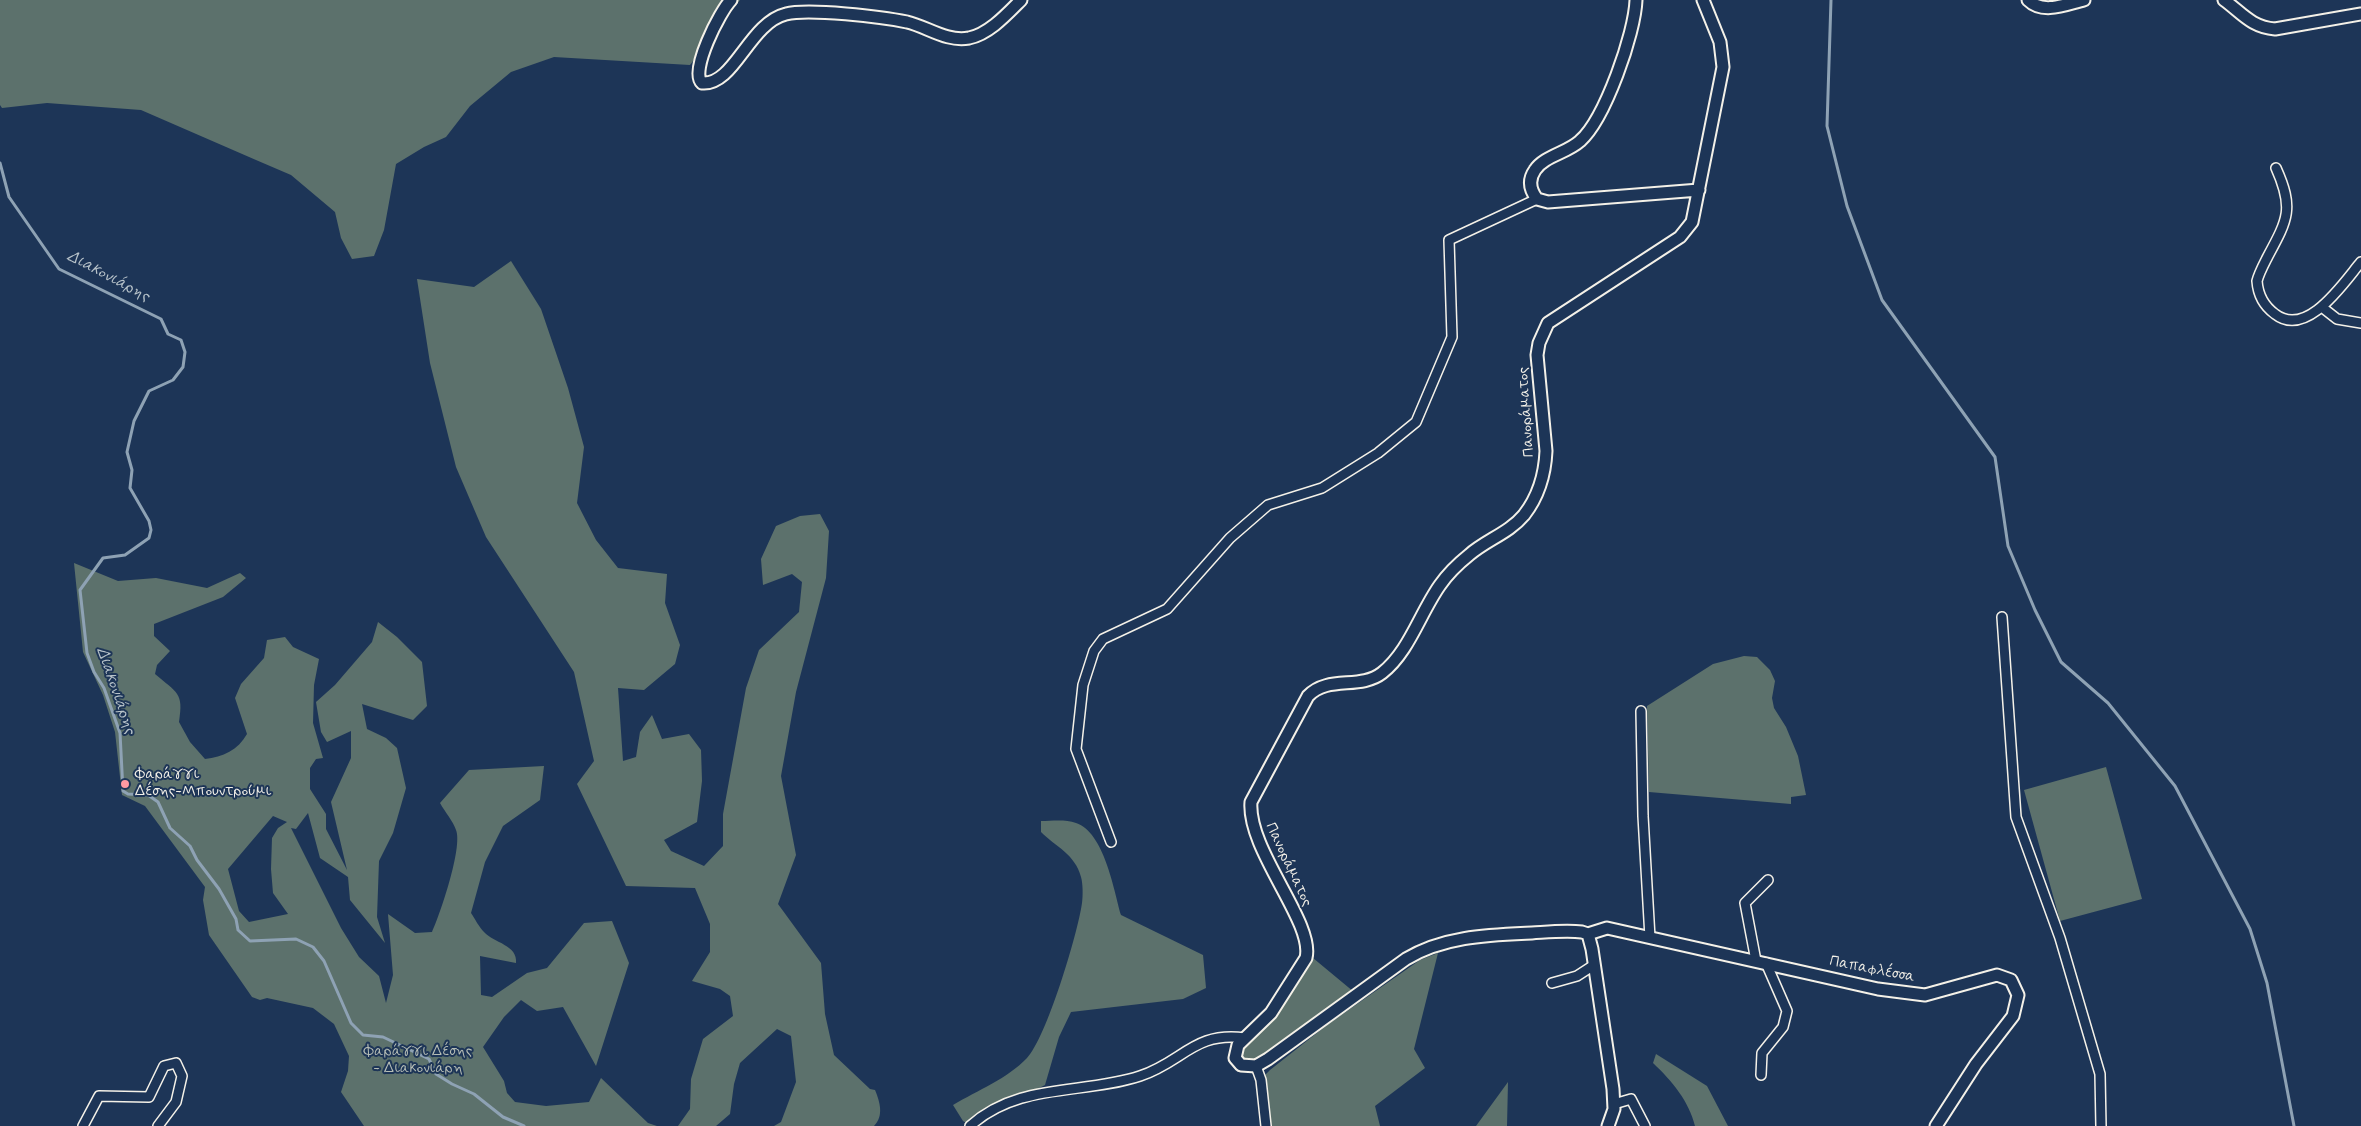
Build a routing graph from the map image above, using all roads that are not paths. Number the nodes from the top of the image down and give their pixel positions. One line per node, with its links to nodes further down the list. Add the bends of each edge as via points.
1 (731, 0): 2 (main road, via 716,23 698,66 698,80 702,83 716,82 759,29 771,19 787,13 908,22 957,39 971,38 985,31)
2 (1021, 0)
3 (1636, 0): 11 (main road, via 1636,13 1626,49 1598,114 1580,141 1535,170 1531,187)
4 (1703, 0): 10 (main road, via 1720,42 1723,68)
5 (2028, 0): 6 (main road, via 2040,8)
6 (2084, 0)
7 (2224, 0): 8 (main road, via 2262,28 2275,29)
8 (2361, 14)
9 (2276, 168): 13 (street, via 2285,188 2288,206 2279,236 2258,276 2258,288 2267,308 2281,319 2296,320)
10 (1698, 190): 11 (main road, via 1562,202); 24 (main road, Πανοράματος, via 1692,222 1680,237 1556,317 1543,332 1537,355 1546,465 1538,492 1524,515 1469,554 1441,584 1394,663 1374,679 1334,683 1312,691 1292,724 1251,802 1250,812 1279,887 1302,928 1308,949 1306,958 1271,1013)
11 (1537, 199): 17 (street, via 1449,240 1452,337 1416,422 1378,453 1322,488 1268,505 1230,538 1167,609 1103,639 1094,651 1083,685 1076,749)
12 (2361, 262): 13 (street)
13 (2323, 308): 14 (street, via 2337,319)
14 (2361, 323)
15 (2002, 617): 35 (street, via 2016,817 2060,938 2100,1074)
16 (1641, 711): 20 (street)
17 (1111, 842)
18 (1768, 880): 21 (street, via 1744,903)
19 (1588, 934): 20 (main road, Παπαφλέσσα, via 1607,928); 22 (main road); 25 (main road, via 1574,931 1494,935 1428,947 1406,959)
20 (1650, 938): 21 (main road, Παπαφλέσσα)
21 (1761, 962): 26 (street, via 1787,1011 1783,1027 1762,1053); 34 (main road, Παπαφλέσσα, via 1917,995 1991,976 2011,980 2018,995 2013,1016 1976,1064)
22 (1594, 965): 23 (street, via 1577,976); 27 (main road)
23 (1552, 982)
24 (1245, 1038): 25 (main road, Πανοράματος, via 1238,1045 1235,1058 1241,1065); 30 (street, via 1213,1037 1140,1076 1023,1097)
25 (1256, 1066): 31 (street, via 1261,1080)
26 (1761, 1075)
27 (1614, 1104): 32 (main road); 33 (street, via 1631,1099)
28 (83, 1126): 29 (street, via 99,1096 149,1096 164,1066 176,1063 182,1076 176,1102)
29 (158, 1126)
30 (970, 1126)
31 (1266, 1126)
32 (1608, 1126)
33 (1645, 1126)
34 (1936, 1126)
35 (2101, 1126)

